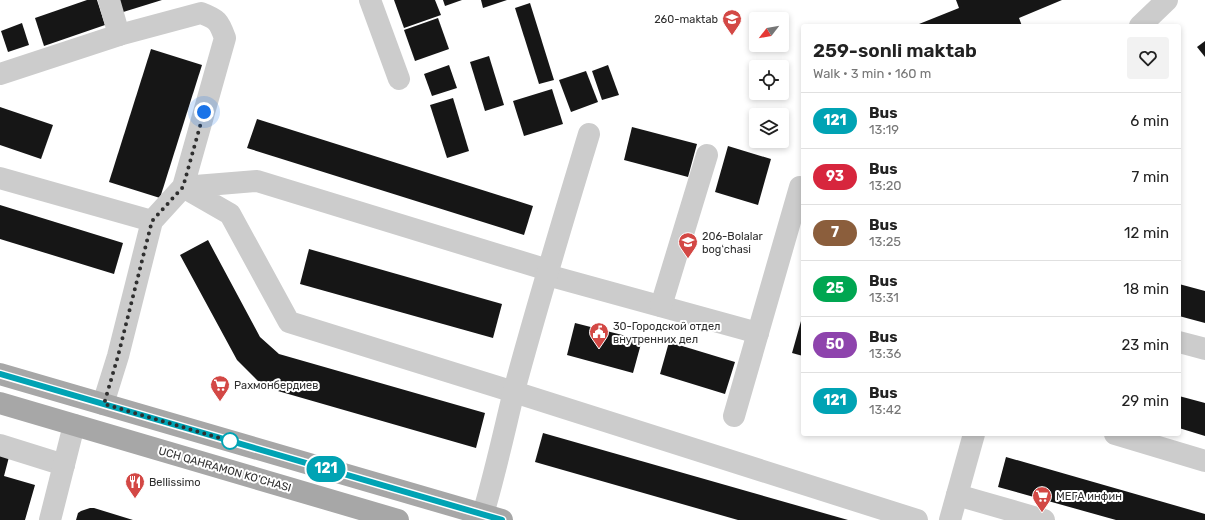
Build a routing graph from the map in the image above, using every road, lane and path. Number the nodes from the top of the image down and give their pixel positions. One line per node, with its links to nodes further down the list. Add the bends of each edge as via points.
1 (109, 0): 5 (street)
2 (370, 0): 7 (street)
3 (1167, 0): 4 (street)
4 (1142, 24)
5 (119, 35): 6 (street); 11 (street, via 201,13 214,17 221,26 225,38)
6 (0, 74)
7 (399, 79)
8 (589, 134): 14 (street)
9 (707, 155): 15 (street)
10 (0, 178): 13 (street)
11 (183, 187): 13 (street); 14 (street, via 257,181); 20 (street, via 230,214 289,322)
12 (800, 187): 16 (street)
13 (152, 221): 22 (street)
14 (548, 272): 15 (street); 20 (street)
15 (661, 306): 16 (street)
16 (758, 333): 23 (street)
17 (1181, 343): 18 (street)
18 (1205, 349)
19 (0, 374): 22 (main road)
20 (514, 392): 31 (street, via 495,472); 34 (street)
21 (0, 403): 24 (main road, UCH QAHRAMON KO'CHASI)
22 (104, 404): 31 (main road)
23 (734, 416)
24 (74, 425): 29 (street); 33 (main road, UCH QAHRAMON KO'CHASI)
25 (973, 436): 30 (street)
26 (1121, 436): 28 (street)
27 (0, 445): 29 (street)
28 (1205, 462)
29 (64, 465): 32 (street)
30 (957, 495): 35 (street); 36 (street)
31 (492, 517)
32 (50, 520)
33 (398, 520)
34 (917, 520)
35 (950, 520)
36 (1044, 520)

